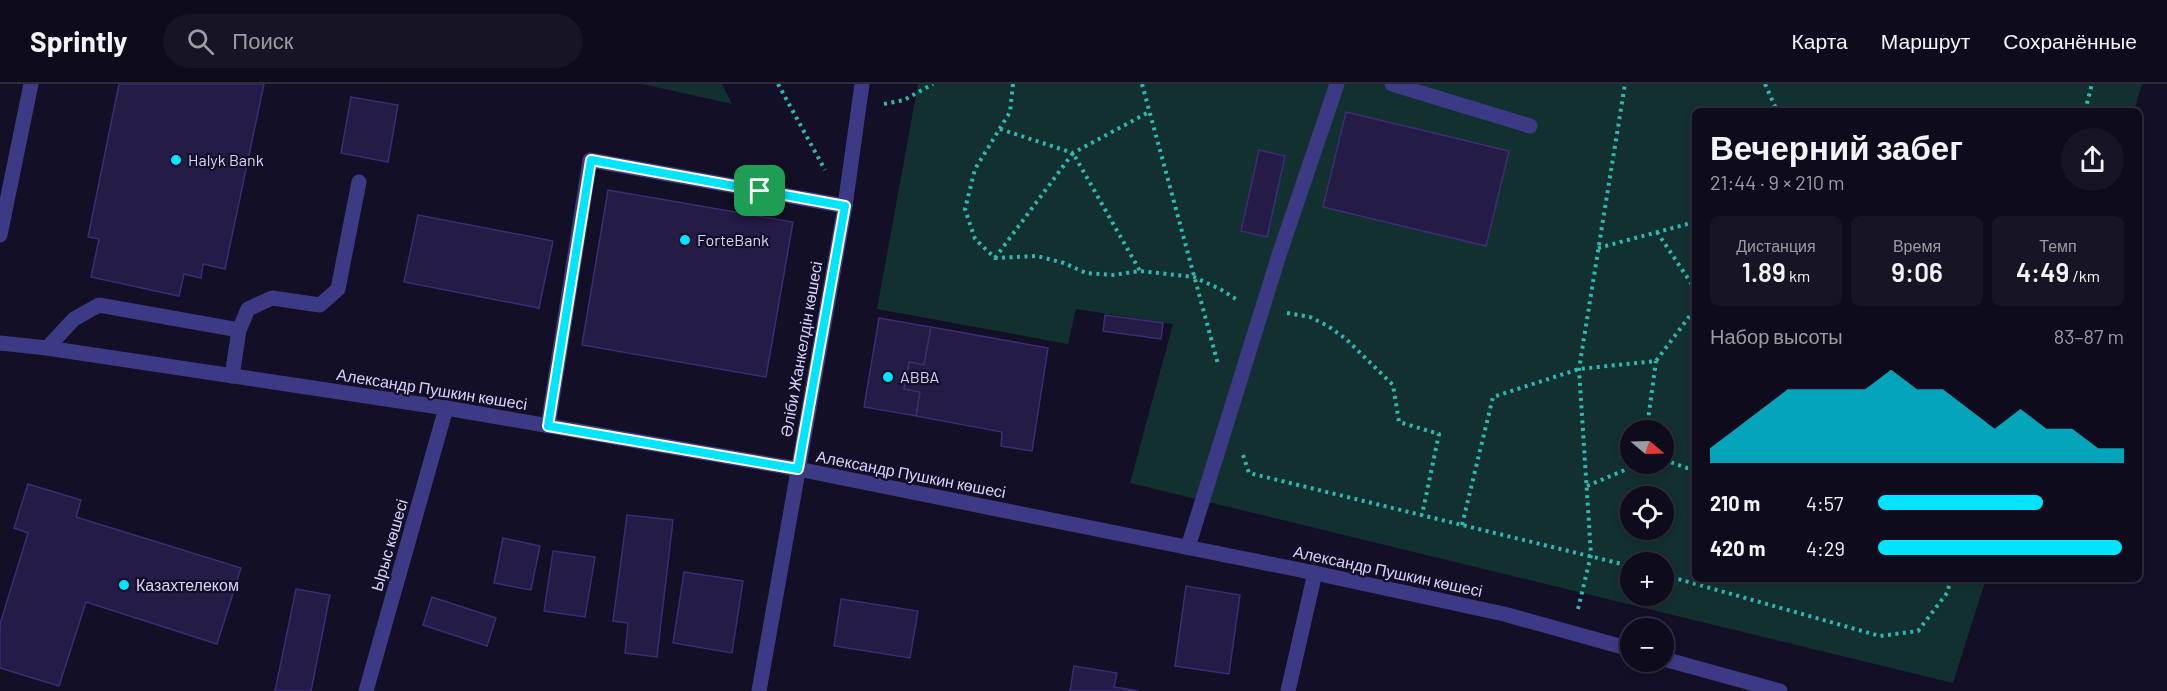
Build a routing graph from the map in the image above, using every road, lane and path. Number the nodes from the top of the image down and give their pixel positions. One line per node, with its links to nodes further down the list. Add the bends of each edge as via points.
1 (31, 84): 23 (street)
2 (778, 84): 20 (path)
3 (862, 84): 14 (street, Әліби Жанкелдін көшесі)
4 (933, 84): 14 (path, via 904,100)
5 (1013, 84): 17 (path, via 1010,112)
6 (1142, 84): 15 (path)
7 (1337, 84): 29 (street)
8 (1392, 84): 16 (street)
9 (1625, 84): 24 (path)
10 (1765, 84): 12 (path)
11 (2092, 84): 13 (path)
12 (1776, 108)
13 (2086, 108)
14 (858, 109): 20 (street, Әліби Жанкелдін көшесі)
15 (1149, 112): 18 (path); 27 (path)
16 (1530, 126)
17 (999, 128): 18 (path); 25 (path, via 975,169 964,209 975,239)
18 (1073, 153): 25 (path); 26 (path)
19 (358, 182): 31 (street, via 338,289 320,305 272,298 248,309)
20 (845, 206): 40 (street, via 591,160); 44 (street, Әліби Жанкелдін көшесі)
21 (1692, 223): 22 (path)
22 (1657, 232): 24 (path); 28 (path)
23 (0, 235)
24 (1598, 248): 36 (path)
25 (995, 258): 26 (path, via 1036,256 1086,273)
26 (1140, 271): 27 (path)
27 (1194, 277): 29 (path, via 1237,300); 35 (path)
28 (1692, 284)
29 (1263, 308): 47 (path, via 1310,317 1337,333 1393,385 1399,422 1438,434); 49 (street)
30 (1692, 313): 34 (path)
31 (239, 330): 33 (street, via 99,305 74,319); 37 (street)
32 (0, 343): 33 (street, Александр Пушкин көшесі)
33 (47, 348): 37 (street, Александр Пушкин көшесі)
34 (1656, 361): 36 (path); 39 (path)
35 (1218, 366)
36 (1579, 369): 46 (path); 48 (path, via 1493,397)
37 (232, 376): 38 (street, Александр Пушкин көшесі)
38 (446, 408): 40 (street, Александр Пушкин көшесі); 58 (street, Ырыс көшесі)
39 (1648, 420)
40 (548, 426): 44 (street, Александр Пушкин көшесі)
41 (1243, 452): 47 (path, via 1249,473)
42 (1674, 463): 43 (path)
43 (1692, 468)
44 (798, 469): 49 (street, Александр Пушкин көшесі); 59 (street, Әліби Жанкелдін көшесі)
45 (1620, 472): 46 (path)
46 (1587, 486): 50 (path)
47 (1422, 515): 48 (path)
48 (1462, 525): 50 (path)
49 (1188, 547): 52 (street, Александр Пушкин көшесі)
50 (1591, 555): 51 (path); 55 (path)
51 (1620, 563)
52 (1315, 573): 55 (street, Александр Пушкин көшесі, via 1504,614); 60 (street)
53 (1674, 579): 54 (path, via 1880,636 1918,631 1947,593)
54 (1950, 582)
55 (1572, 633): 56 (street, Александр Пушкин көшесі)
56 (1620, 646)
57 (1674, 661): 61 (street)
58 (366, 691)
59 (759, 691)
60 (1288, 691)
61 (1780, 691)

